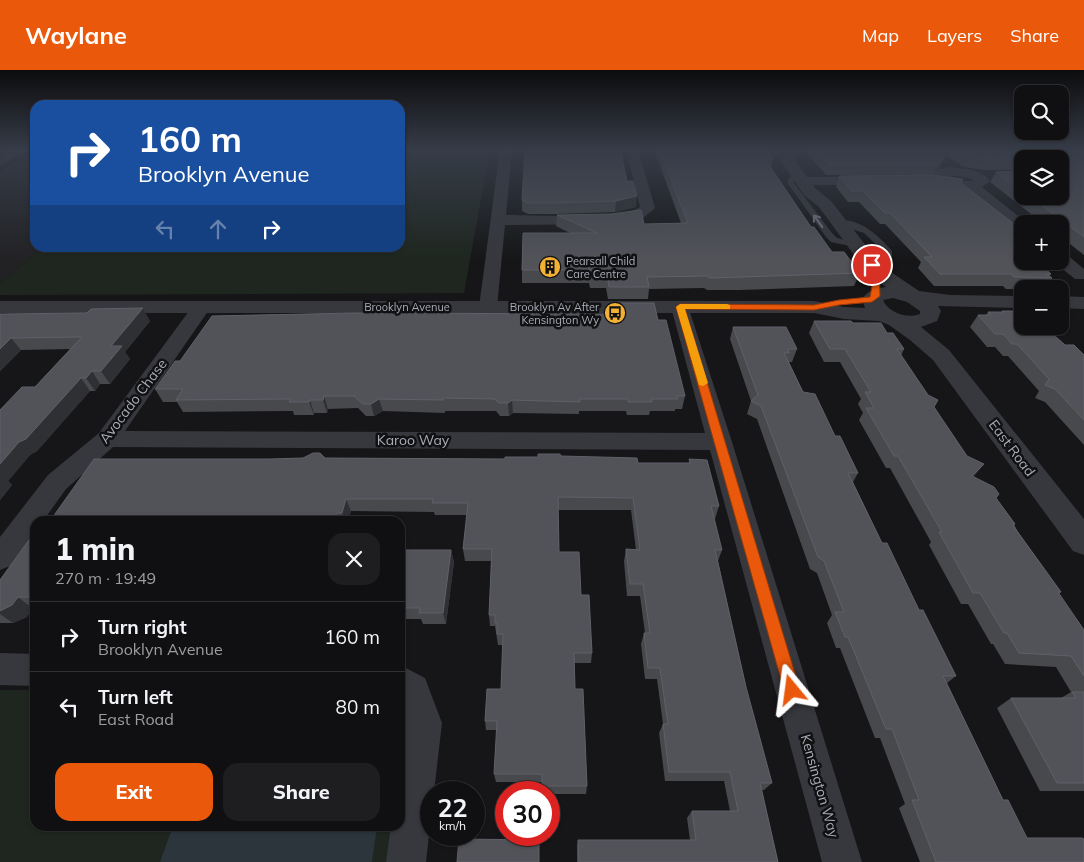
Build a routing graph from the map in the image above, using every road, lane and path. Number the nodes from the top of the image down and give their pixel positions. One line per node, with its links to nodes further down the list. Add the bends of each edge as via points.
1 (502, 186): 7 (street)
2 (642, 186): 7 (street, via 648,208 637,216 610,220)
3 (793, 186): 9 (lane, one-way to 3, via 834,240)
4 (807, 186): 8 (street)
5 (980, 186): 6 (street)
6 (1014, 219)
7 (498, 220): 15 (street)
8 (838, 222): 9 (street); 11 (lane, via 868,230 889,253)
9 (857, 246): 11 (street)
10 (1069, 265): 12 (street)
11 (874, 267): 13 (street); 19 (street)
12 (1081, 275)
13 (913, 297): 14 (street); 19 (street, via 893,292); 21 (street, East Road, via 930,308)
14 (1014, 302)
15 (488, 306): 17 (street, Brooklyn Avenue); 18 (street, Brooklyn Avenue)
16 (0, 307): 17 (street, Brooklyn Avenue)
17 (202, 307): 23 (street, Avocado Chase)
18 (680, 307): 19 (street, Brooklyn Avenue, via 814,307 844,312); 24 (street, Kensington Way)
19 (881, 307): 21 (street, via 916,322); 22 (street, East Road)
20 (1014, 312): 21 (street, via 953,312)
21 (929, 317): 22 (street, East Road)
22 (941, 355): 27 (street, East Road)
23 (107, 439): 24 (street, Karoo Way); 25 (street, Avocado Chase, via 57,482)
24 (720, 442): 33 (street, Kensington Way)
25 (32, 516)
26 (30, 518): 28 (street, Avocado Chase)
27 (1084, 542)
28 (0, 558)
29 (0, 669): 30 (street)
30 (30, 670)
31 (405, 684): 32 (street, via 413,690 424,723)
32 (406, 862)
33 (842, 862)

